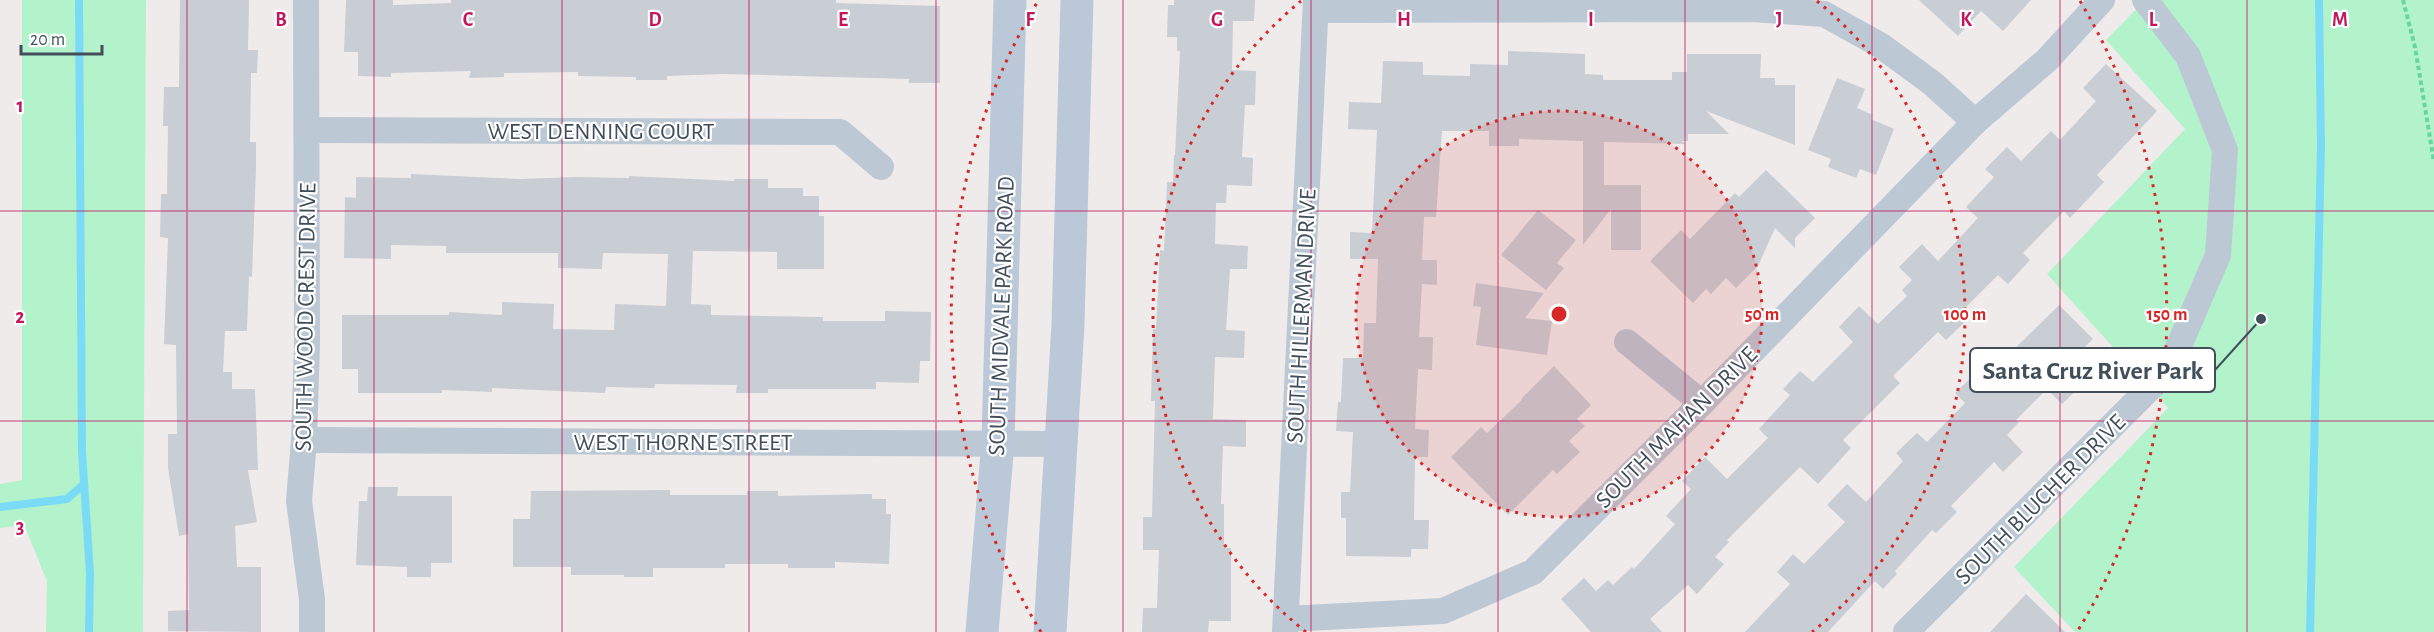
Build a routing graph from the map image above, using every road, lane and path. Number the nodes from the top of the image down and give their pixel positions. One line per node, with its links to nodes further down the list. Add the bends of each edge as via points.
1 (306, 0): 10 (street, SOUTH WOOD CREST DRIVE)
2 (1010, 0): 16 (main road, SOUTH MIDVALE PARK ROAD)
3 (1077, 0): 17 (main road)
4 (2102, 0): 9 (street, SOUTH MAHAN DRIVE, via 2047,60)
5 (2145, 0): 22 (street, SOUTH BLUCHER DRIVE, via 2188,56 2225,150 2218,255 2169,369)
6 (2403, 0): 11 (path)
7 (1316, 5): 8 (street); 18 (street, SOUTH HILLERMAN DRIVE)
8 (1826, 7): 9 (street, via 1932,83)
9 (1975, 122): 14 (street, SOUTH MAHAN DRIVE)
10 (307, 130): 12 (street, WEST DENNING COURT, via 840,132); 15 (street, SOUTH WOOD CREST DRIVE)
11 (2434, 162)
12 (881, 167)
13 (1627, 342): 14 (street)
14 (1702, 403): 18 (street, SOUTH MAHAN DRIVE, via 1533,572 1443,611)
15 (304, 440): 16 (street, WEST THORNE STREET); 19 (street, SOUTH WOOD CREST DRIVE, via 299,501 312,599)
16 (998, 442): 17 (street, WEST THORNE STREET); 20 (main road, SOUTH MIDVALE PARK ROAD)
17 (1062, 444): 21 (main road)
18 (1285, 626)
19 (312, 632)
20 (982, 632)
21 (1050, 632)
22 (1906, 632)

